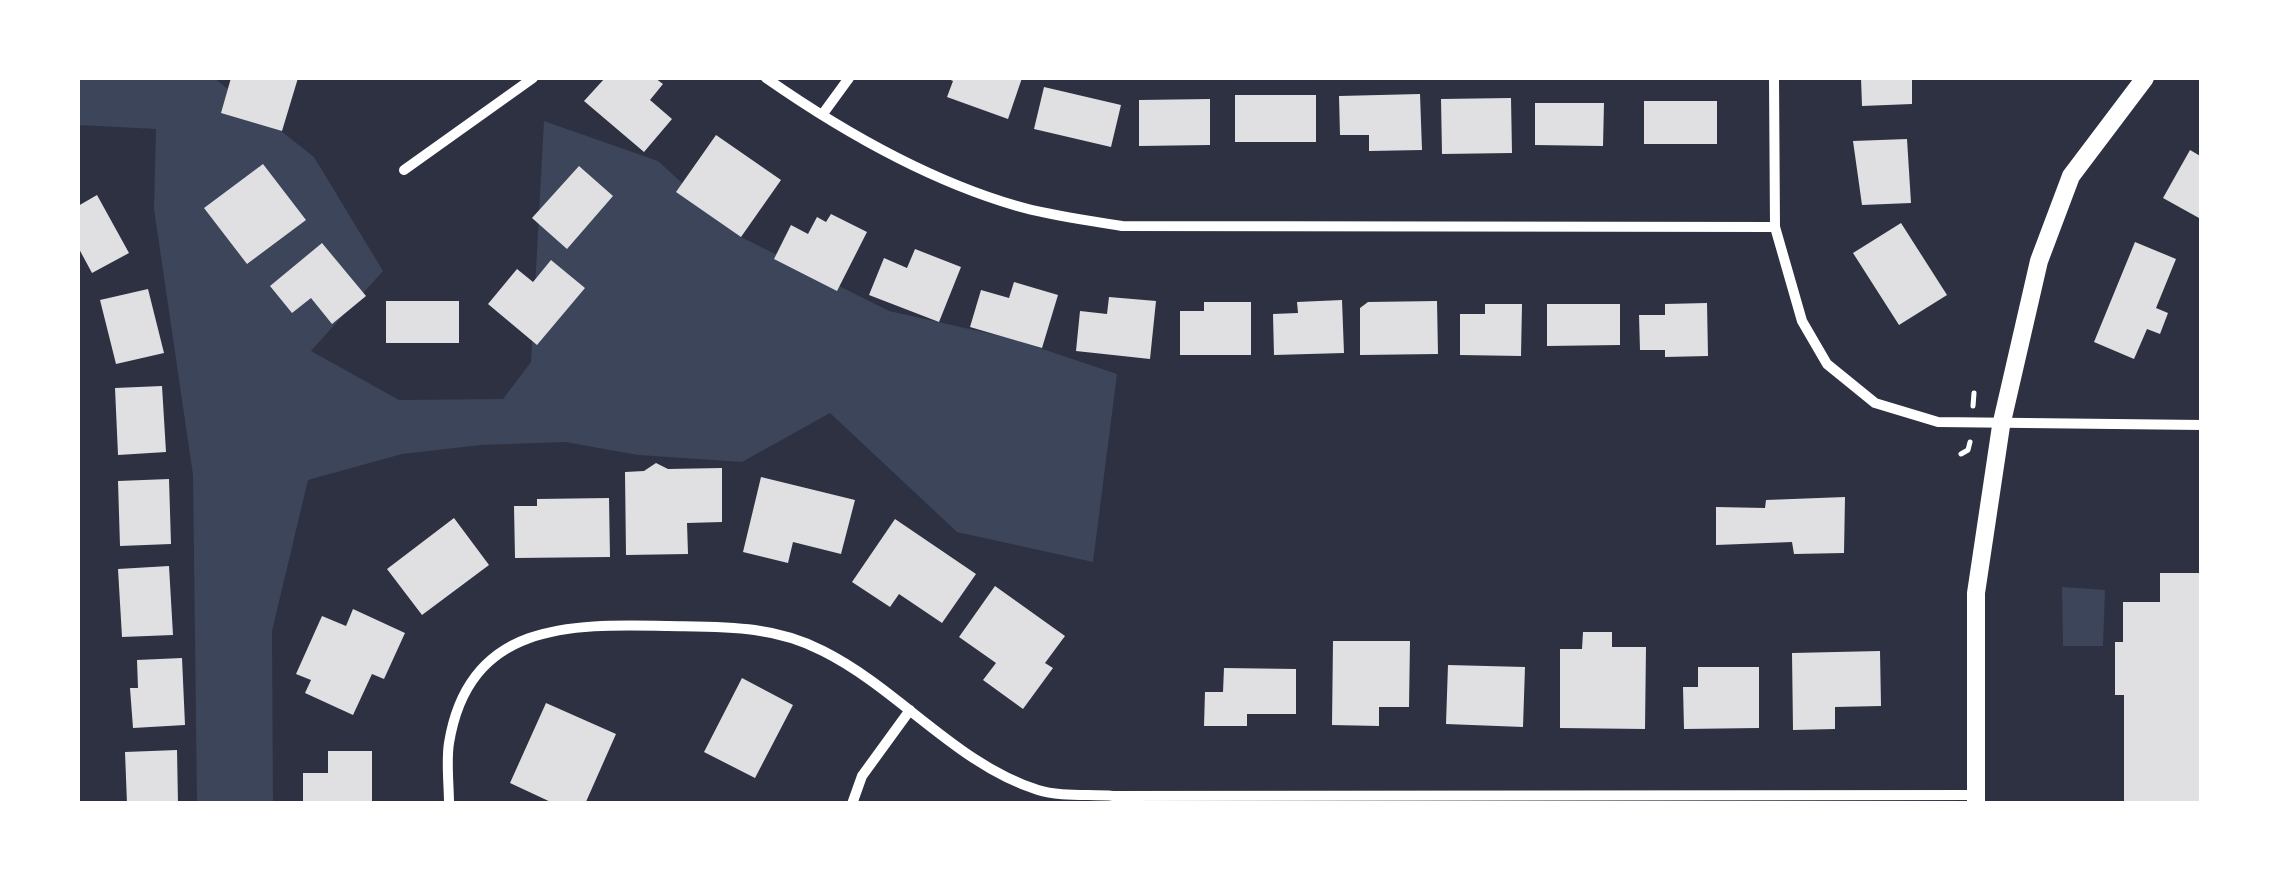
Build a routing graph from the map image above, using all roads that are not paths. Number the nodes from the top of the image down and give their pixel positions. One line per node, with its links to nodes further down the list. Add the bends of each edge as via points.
1 (533, 78): 7 (street)
2 (766, 78): 6 (street)
3 (849, 78): 6 (street)
4 (1774, 78): 8 (street)
5 (2144, 78): 9 (street, via 2071,176 2038,261)
6 (822, 115): 8 (street, via 933,176 1019,207 1122,226)
7 (404, 170)
8 (1775, 228): 9 (street, via 1802,322 1827,364 1875,403 1938,422)
9 (2001, 426): 10 (street); 12 (street, via 1976,593)
10 (2202, 426)
11 (910, 710): 13 (street, via 990,770 1041,792); 14 (street, via 825,651 771,629 588,624 538,632 495,656 464,694 449,743); 15 (street, via 862,776)
12 (1976, 799): 13 (street)
13 (1700, 800)
14 (449, 804)
15 (852, 804)

